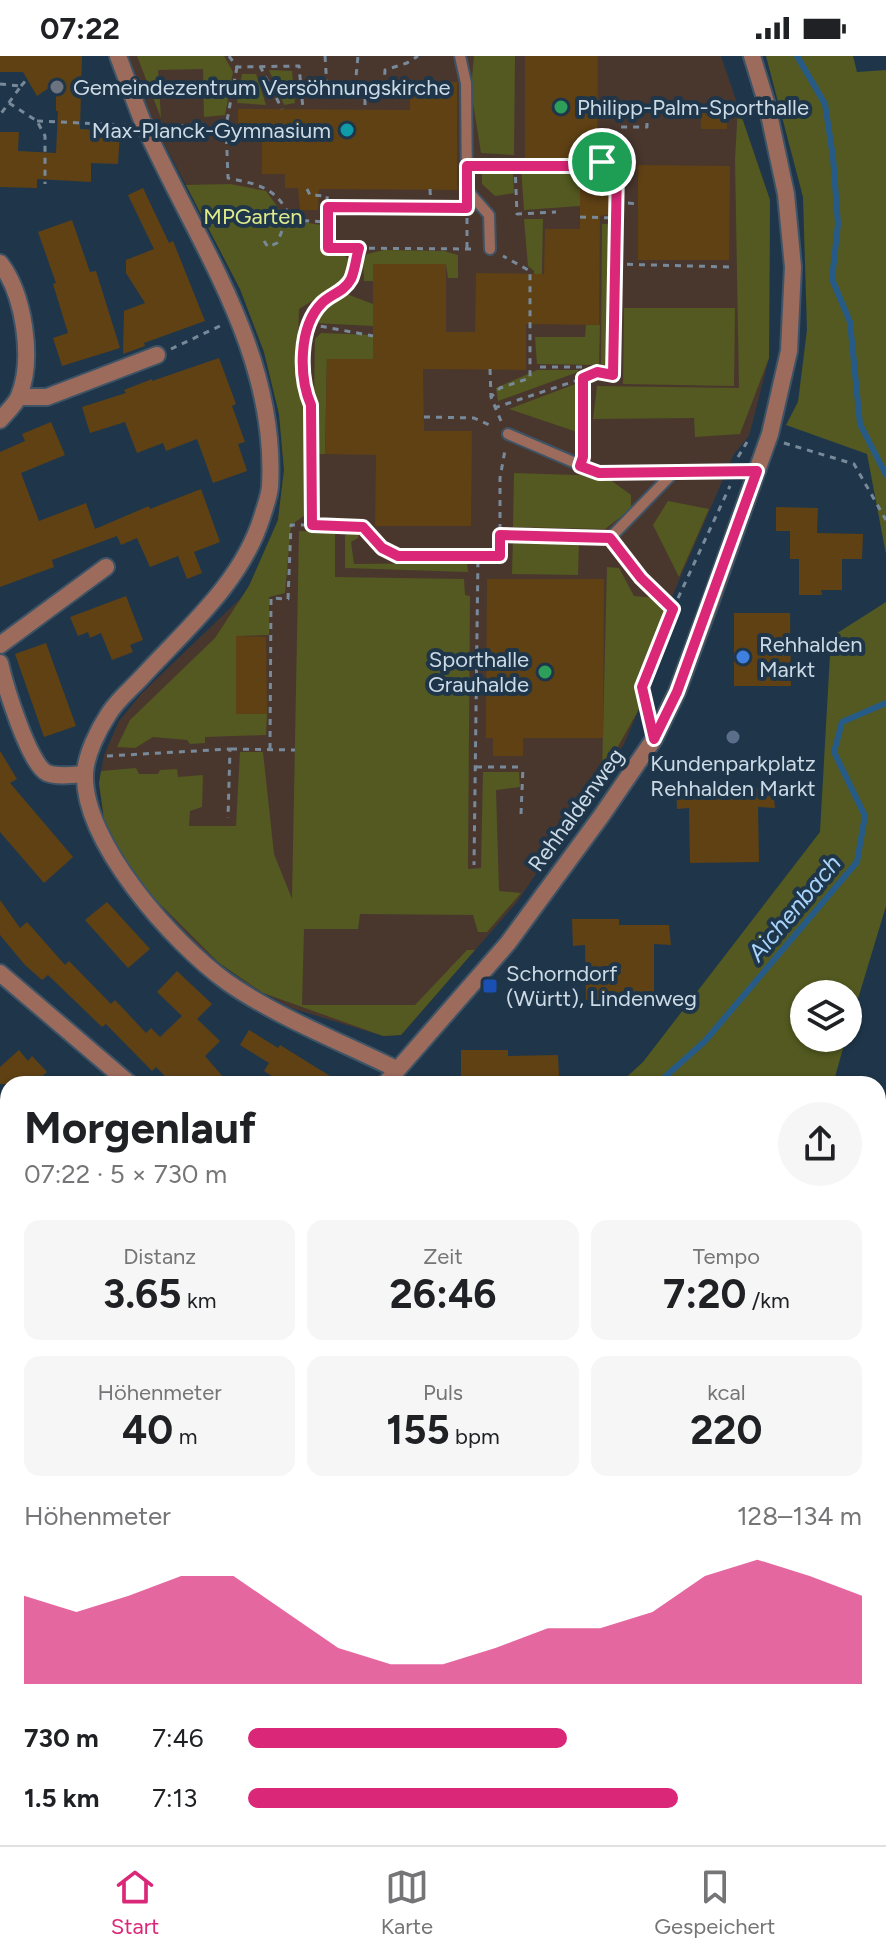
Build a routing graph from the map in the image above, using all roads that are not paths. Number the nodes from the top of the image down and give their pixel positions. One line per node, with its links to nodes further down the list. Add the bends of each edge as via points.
1 (118, 56): 16 (street, via 256,365 270,428 270,490 254,541 229,584 108,714)
2 (460, 56): 4 (lane, via 466,83 467,190 489,215)
3 (752, 56): 10 (street, Rehhaldenweg, via 786,194 793,267 789,351)
4 (490, 249)
5 (0, 263): 7 (street, via 24,320 26,364)
6 (157, 355): 7 (street, via 47,397)
7 (19, 397): 8 (street)
8 (0, 420)
9 (508, 434): 11 (lane, via 599,473)
10 (757, 471): 11 (lane); 18 (street, Rehhaldenweg, via 677,692 654,739 508,943)
11 (673, 473): 12 (lane)
12 (610, 538)
13 (106, 567): 14 (street)
14 (0, 645)
15 (0, 663): 16 (street, via 37,767 50,775)
16 (85, 774): 18 (street, via 93,819 104,841 167,928 227,982)
17 (0, 973): 19 (street)
18 (396, 1069): 20 (street, Rehhaldenweg)
19 (121, 1076)
20 (391, 1076)

